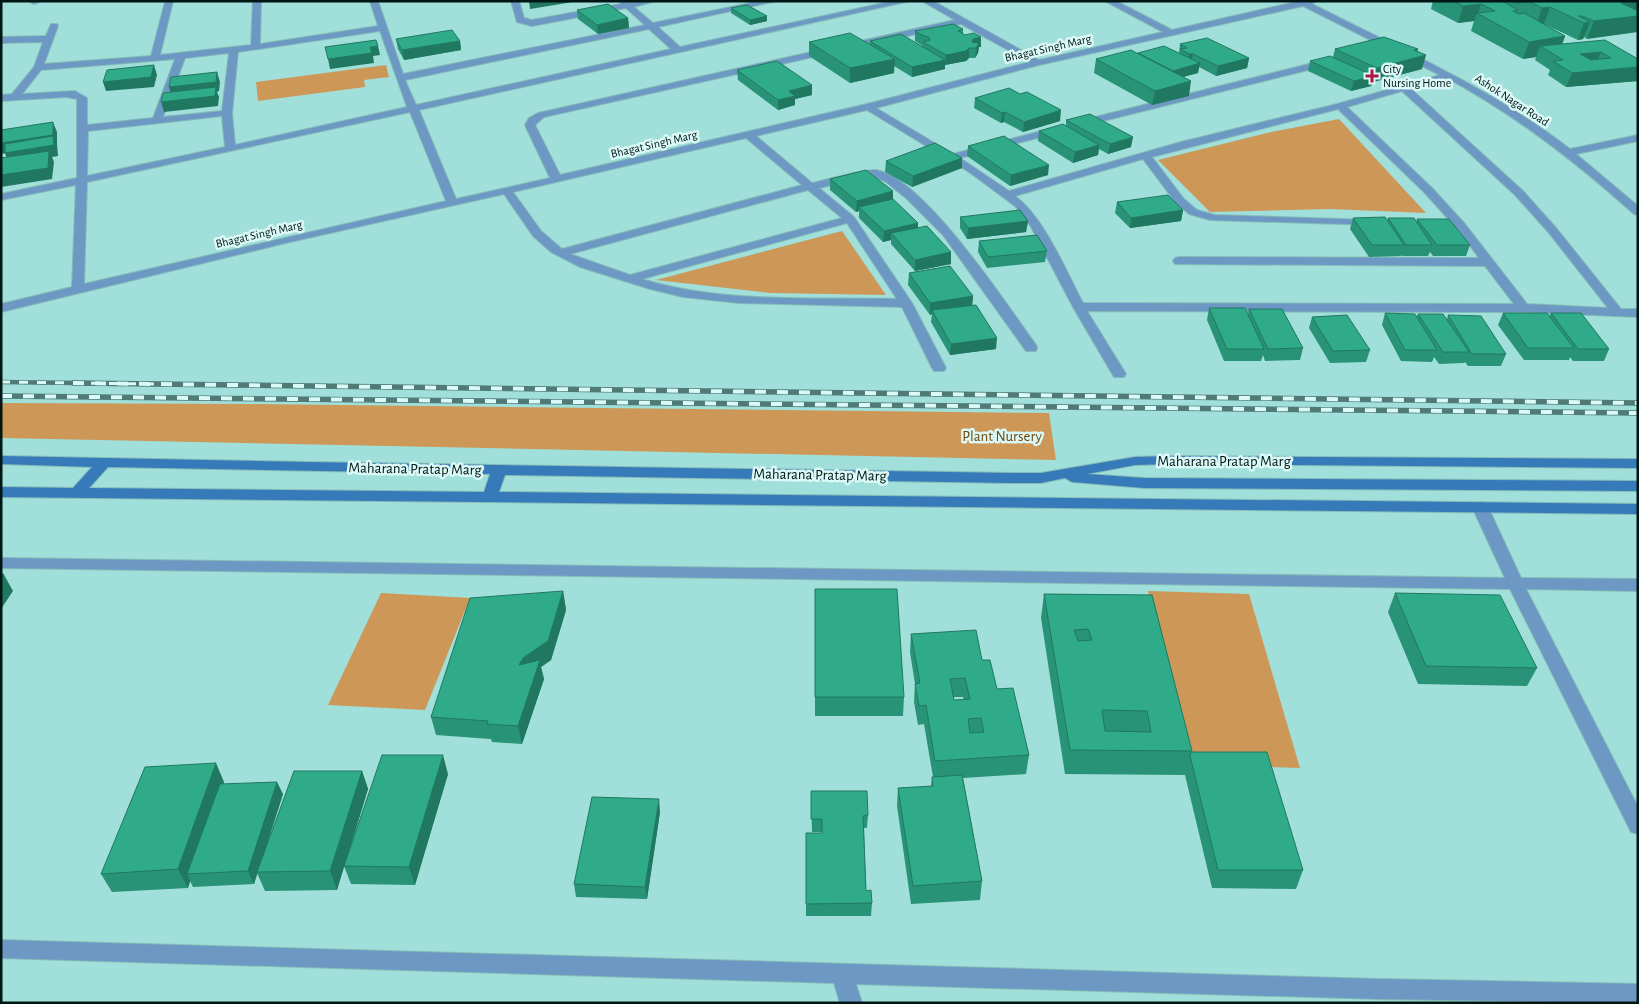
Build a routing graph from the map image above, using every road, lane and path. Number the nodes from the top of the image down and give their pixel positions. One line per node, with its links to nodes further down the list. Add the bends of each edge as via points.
1 (257, 1): 19 (street)
2 (374, 1): 15 (street)
3 (515, 1): 11 (street, via 520,20 532,23)
4 (651, 1): 11 (street)
5 (773, 1): 13 (street)
6 (906, 1): 20 (street)
7 (926, 1): 12 (street)
8 (1109, 1): 16 (street)
9 (169, 2): 23 (street)
10 (1308, 2): 16 (street, Bhagat Singh Marg); 27 (street, Ashok Nagar Road, via 1385,48)
11 (625, 3): 13 (street)
12 (963, 22): 25 (street); 44 (street, via 541,115 530,125)
13 (650, 25): 20 (street); 28 (street)
14 (54, 26): 17 (street)
15 (384, 28): 19 (street); 28 (street)
16 (1171, 33): 25 (street, Bhagat Singh Marg)
17 (49, 39): 18 (street); 26 (street)
18 (1, 40)
19 (255, 48): 21 (street)
20 (678, 49): 34 (street)
21 (234, 51): 22 (street); 35 (street)
22 (181, 56): 23 (street); 36 (street)
23 (155, 59): 26 (street)
24 (1342, 59): 43 (street)
25 (1038, 63): 32 (street, Bhagat Singh Marg)
26 (38, 67): 30 (street)
27 (1449, 75): 29 (street); 41 (street, Ashok Nagar Road)
28 (400, 78): 34 (street)
29 (1404, 88): 33 (street); 65 (street, via 1519,193)
30 (15, 97): 31 (street); 37 (street, via 78,96 82,98)
31 (1, 98)
32 (868, 106): 38 (street, Bhagat Singh Marg); 43 (street)
33 (1340, 106): 42 (street); 55 (street)
34 (414, 108): 40 (street); 50 (street)
35 (227, 113): 36 (street); 40 (street)
36 (157, 120): 37 (street)
37 (83, 129): 45 (street)
38 (748, 135): 44 (street, Bhagat Singh Marg); 46 (street)
39 (1638, 138): 41 (street)
40 (230, 149): 45 (street)
41 (1568, 153): 51 (street, Ashok Nagar Road)
42 (1145, 155): 48 (street); 53 (street, via 1180,202 1199,215)
43 (952, 157): 48 (street)
44 (557, 180): 47 (street, Bhagat Singh Marg)
45 (81, 181): 49 (street); 60 (street)
46 (811, 186): 52 (street); 56 (street); 67 (street, via 874,173 890,180 953,240)
47 (507, 191): 50 (street, Bhagat Singh Marg); 56 (street, via 539,235)
48 (1007, 195): 62 (street, via 1019,204 1034,224)
49 (1, 197)
50 (453, 204): 60 (street, Bhagat Singh Marg)
51 (1638, 212)
52 (850, 219): 59 (street); 61 (street)
53 (1383, 223)
54 (1422, 224): 55 (street)
55 (1461, 226): 58 (street)
56 (560, 253): 59 (street)
57 (1179, 261): 58 (street)
58 (1489, 262): 64 (street)
59 (628, 279): 61 (street, via 682,292 746,300)
60 (78, 290): 63 (street, Bhagat Singh Marg)
61 (906, 303): 68 (street)
62 (1079, 307): 64 (street); 69 (street)
63 (1, 308)
64 (1523, 308): 65 (street)
65 (1618, 313): 66 (street)
66 (1638, 313)
67 (1031, 348)
68 (939, 368)
69 (1119, 374)
70 (1, 460): 71 (main road, Maharana Pratap Marg)
71 (104, 462): 73 (main road, Maharana Pratap Marg); 77 (main road)
72 (1638, 464): 74 (main road, Maharana Pratap Marg, via 1172,460 1135,461)
73 (499, 470): 74 (main road, Maharana Pratap Marg, via 1011,478); 78 (main road)
74 (1062, 475): 75 (main road, via 1144,483)
75 (1638, 486)
76 (1, 492): 77 (main road, Maharana Pratap Marg)
77 (77, 493): 78 (main road, Maharana Pratap Marg)
78 (490, 497): 79 (main road, Maharana Pratap Marg)
79 (1480, 507): 80 (main road, Maharana Pratap Marg); 82 (street)
80 (1638, 509)
81 (1, 563): 82 (street)
82 (1515, 582): 83 (street); 84 (street)
83 (1638, 585)
84 (1638, 826)
85 (1, 948): 86 (street)
86 (842, 974): 88 (street); 89 (street)
87 (1638, 994): 88 (street)
88 (1381, 996)
89 (851, 1003)

